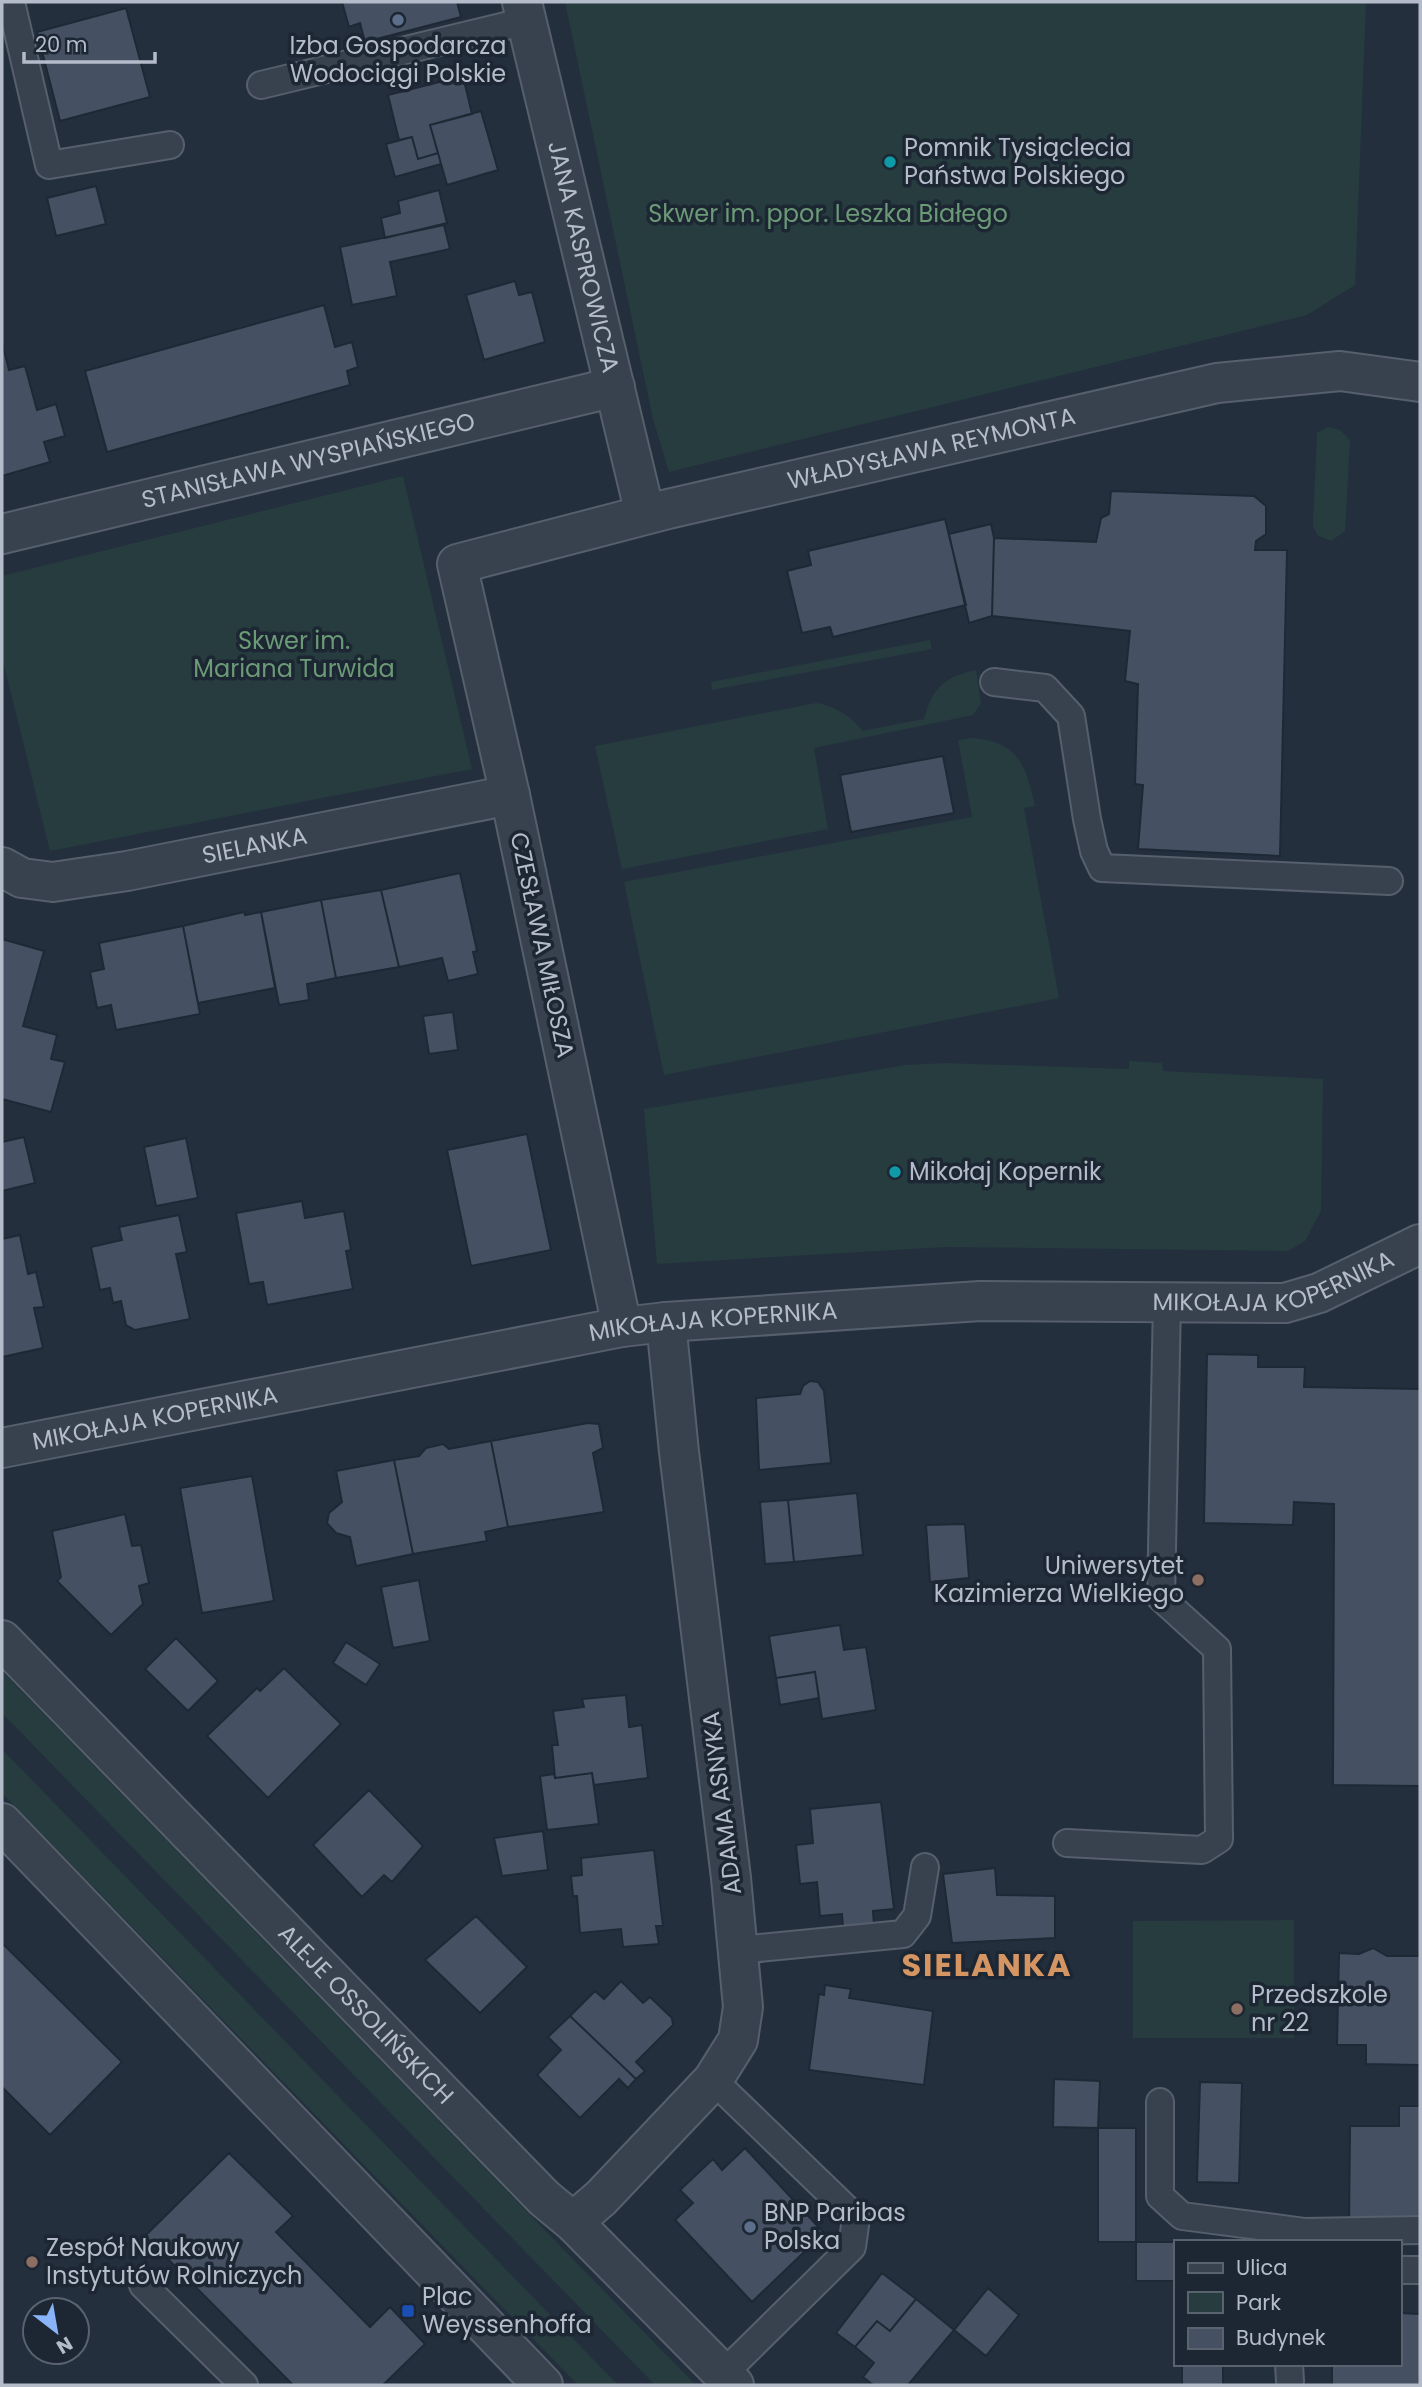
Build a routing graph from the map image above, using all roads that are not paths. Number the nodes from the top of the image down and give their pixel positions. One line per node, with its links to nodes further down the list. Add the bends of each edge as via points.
1 (11, 2): 4 (lane, via 49,165)
2 (524, 11): 3 (lane); 6 (street, JANA KASPROWICZA)
3 (261, 85)
4 (170, 145)
5 (1415, 382): 7 (street, WŁADYSŁAWA REYMONTA, via 1340,371 1217,383)
6 (615, 387): 7 (street, JANA KASPROWICZA); 8 (street, STANISŁAWA WYSPIAŃSKIEGO)
7 (645, 514): 9 (street, WŁADYSŁAWA REYMONTA)
8 (2, 534)
9 (457, 564): 11 (street, CZESŁAWA MIŁOSZA)
10 (994, 682): 13 (lane, via 1045,688 1070,716 1087,818 1102,868)
11 (510, 795): 12 (street, SIELANKA, via 53,882 22,878); 17 (street, CZESŁAWA MIŁOSZA)
12 (2, 867)
13 (1389, 881)
14 (1420, 1244): 15 (street, MIKOŁAJA KOPERNIKA, via 1301,1301)
15 (1167, 1301): 16 (street, MIKOŁAJA KOPERNIKA, via 980,1301); 21 (lane, via 1161,1598 1217,1649 1219,1839 1202,1850)
16 (666, 1322): 17 (street, MIKOŁAJA KOPERNIKA); 23 (street, ADAMA ASNYKA)
17 (622, 1327): 18 (street, MIKOŁAJA KOPERNIKA)
18 (2, 1448)
19 (2, 1640): 26 (street, ALEJE OSSOLIŃSKICH, via 544,2198)
20 (2, 1823): 32 (street)
21 (1067, 1843)
22 (925, 1867): 23 (lane, via 917,1916 903,1934)
23 (739, 1950): 24 (street, ADAMA ASNYKA, via 743,2007 738,2040)
24 (713, 2080): 26 (street, ADAMA ASNYKA); 31 (lane, via 856,2218 852,2247)
25 (1160, 2102): 27 (lane, via 1160,2196 1182,2216 1305,2232)
26 (573, 2222): 31 (street, ALEJE OSSOLIŃSKICH)
27 (1420, 2230)
28 (1401, 2270): 29 (lane)
29 (1420, 2270)
30 (143, 2285): 33 (lane)
31 (728, 2380)
32 (540, 2384)
33 (244, 2385)

